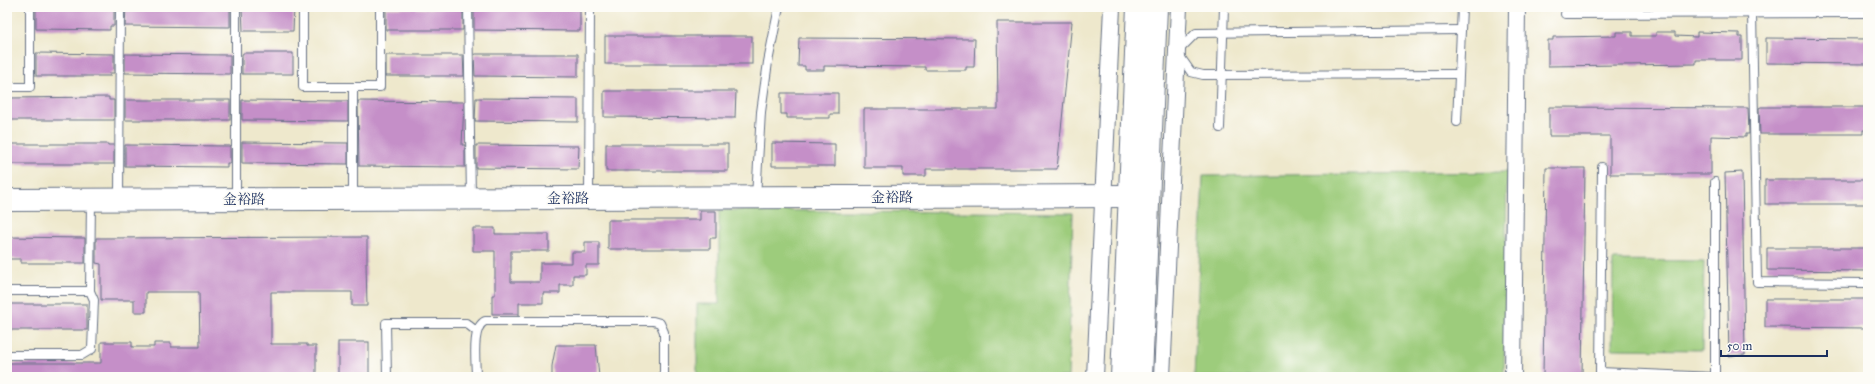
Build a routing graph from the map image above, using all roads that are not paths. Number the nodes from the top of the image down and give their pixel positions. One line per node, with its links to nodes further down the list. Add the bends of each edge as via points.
1 (30, 7): 26 (lane, via 30,87)
2 (120, 7): 37 (lane)
3 (236, 7): 38 (lane)
4 (303, 7): 27 (lane, via 303,87)
5 (380, 7): 27 (lane, via 380,88)
6 (468, 7): 35 (lane)
7 (590, 7): 36 (lane)
8 (779, 7): 34 (lane, via 761,112)
9 (1112, 7): 32 (street)
10 (1138, 7): 33 (street)
11 (1156, 7): 23 (street)
12 (1179, 7): 23 (street)
13 (1224, 7): 22 (lane)
14 (1462, 7): 21 (lane)
15 (1517, 7): 54 (street)
16 (1670, 10): 18 (lane); 20 (lane)
17 (1833, 10): 18 (lane); 19 (lane)
18 (1752, 13): 42 (lane, via 1757,282)
19 (1868, 13)
20 (1565, 14)
21 (1461, 30): 22 (lane); 24 (lane)
22 (1223, 31): 23 (lane, via 1196,32); 25 (lane)
23 (1167, 52): 25 (lane, via 1191,72 1203,76); 52 (street); 53 (street)
24 (1459, 74): 25 (lane); 28 (lane)
25 (1221, 75): 29 (lane)
26 (7, 87)
27 (353, 87): 39 (lane)
28 (1457, 122)
29 (1220, 128)
30 (1602, 167): 55 (lane, via 1600,372)
31 (1715, 182): 55 (lane)
32 (1104, 196): 33 (street, 金裕路); 34 (street, 金裕路); 50 (street)
33 (1129, 196): 51 (street)
34 (756, 197): 36 (street, 金裕路)
35 (471, 198): 36 (street, 金裕路); 39 (street, 金裕路)
36 (589, 198)
37 (119, 199): 38 (street, 金裕路); 41 (street, 金裕路)
38 (236, 199): 39 (street, 金裕路)
39 (353, 199)
40 (7, 200): 41 (street, 金裕路)
41 (91, 200): 44 (lane)
42 (1868, 284)
43 (7, 291): 44 (lane)
44 (90, 291): 46 (lane, via 94,300 94,344 88,353)
45 (476, 331): 47 (lane, via 466,323 386,323); 48 (lane); 49 (lane, via 485,321 653,321 660,323 664,332)
46 (7, 355)
47 (387, 377)
48 (476, 377)
49 (664, 377)
50 (1095, 377)
51 (1122, 377)
52 (1141, 377)
53 (1162, 377)
54 (1513, 377)
55 (1716, 377)

